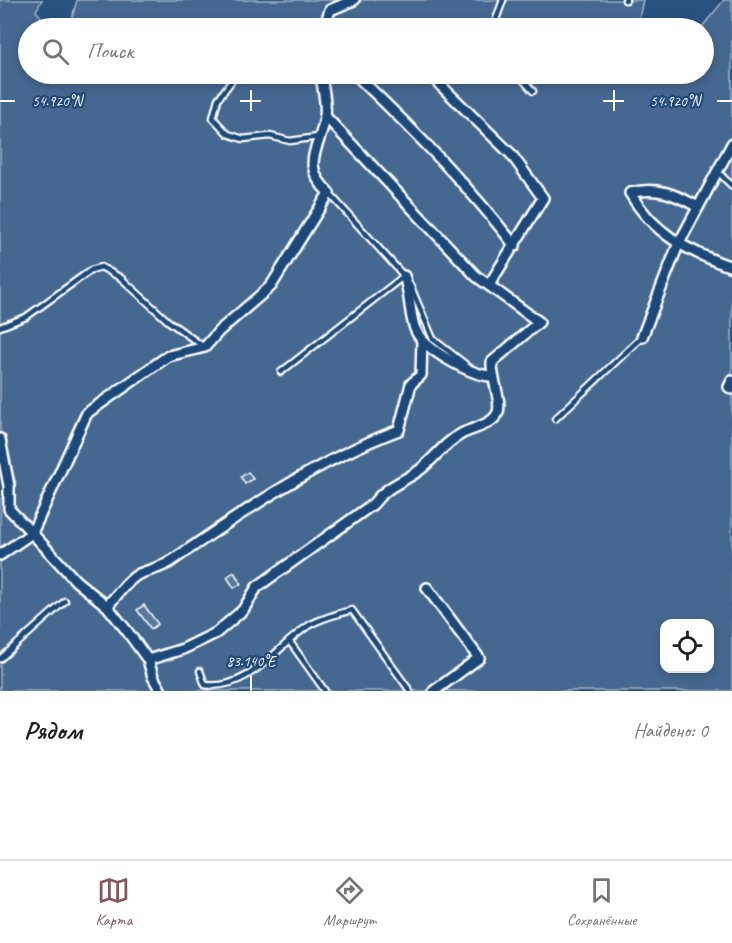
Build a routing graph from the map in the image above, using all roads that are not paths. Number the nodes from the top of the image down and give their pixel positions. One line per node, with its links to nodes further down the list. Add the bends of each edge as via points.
1 (354, 0): 3 (street, via 330,10)
2 (503, 0): 4 (lane)
3 (327, 18)
4 (497, 18)
5 (229, 84): 12 (lane, via 218,99 213,118 228,134 243,139 270,136 290,141)
6 (322, 84): 11 (street)
7 (365, 84): 19 (street, via 479,200)
8 (439, 84): 19 (street, via 511,154 543,198)
9 (527, 84): 10 (lane)
10 (533, 91)
11 (325, 116): 12 (street); 22 (street, via 476,276)
12 (318, 137): 16 (street, via 312,161 317,181)
13 (732, 144): 14 (street)
14 (718, 172): 15 (lane); 17 (street)
15 (732, 186)
16 (329, 193): 21 (lane); 26 (street, via 271,286)
17 (698, 207): 18 (street); 18 (street, via 672,192 646,189 630,193 658,231)
18 (678, 245): 20 (street); 24 (street)
19 (515, 246): 22 (street)
20 (732, 267)
21 (404, 276): 25 (street, via 415,329); 27 (lane); 28 (lane, via 433,339 479,374)
22 (489, 285): 28 (street, via 539,322 492,362)
23 (0, 327): 26 (lane, via 26,317 91,270 101,267 121,278 168,321)
24 (642, 337): 31 (lane)
25 (422, 340): 28 (street, via 479,376); 37 (street, via 421,375 411,384 399,430 335,458 161,568 138,575)
26 (205, 347): 33 (street, via 168,356 87,413)
27 (281, 372)
28 (491, 376): 40 (street, via 499,399 499,411 493,420 453,438 422,468 383,490 373,504 257,587 243,610 216,633)
29 (732, 381): 30 (street)
30 (732, 389)
31 (555, 419)
32 (0, 439): 33 (street, via 9,509)
33 (32, 533): 34 (street); 37 (street, via 76,581)
34 (0, 555)
35 (427, 588): 45 (street, via 479,658)
36 (65, 601): 39 (lane)
37 (107, 606): 40 (street)
38 (290, 642): 41 (lane, via 247,681 233,688 205,685); 43 (lane); 44 (lane, via 309,626 352,610)
39 (0, 659)
40 (148, 660): 42 (street)
41 (200, 671)
42 (161, 691)
43 (325, 691)
44 (410, 691)
45 (434, 691)

